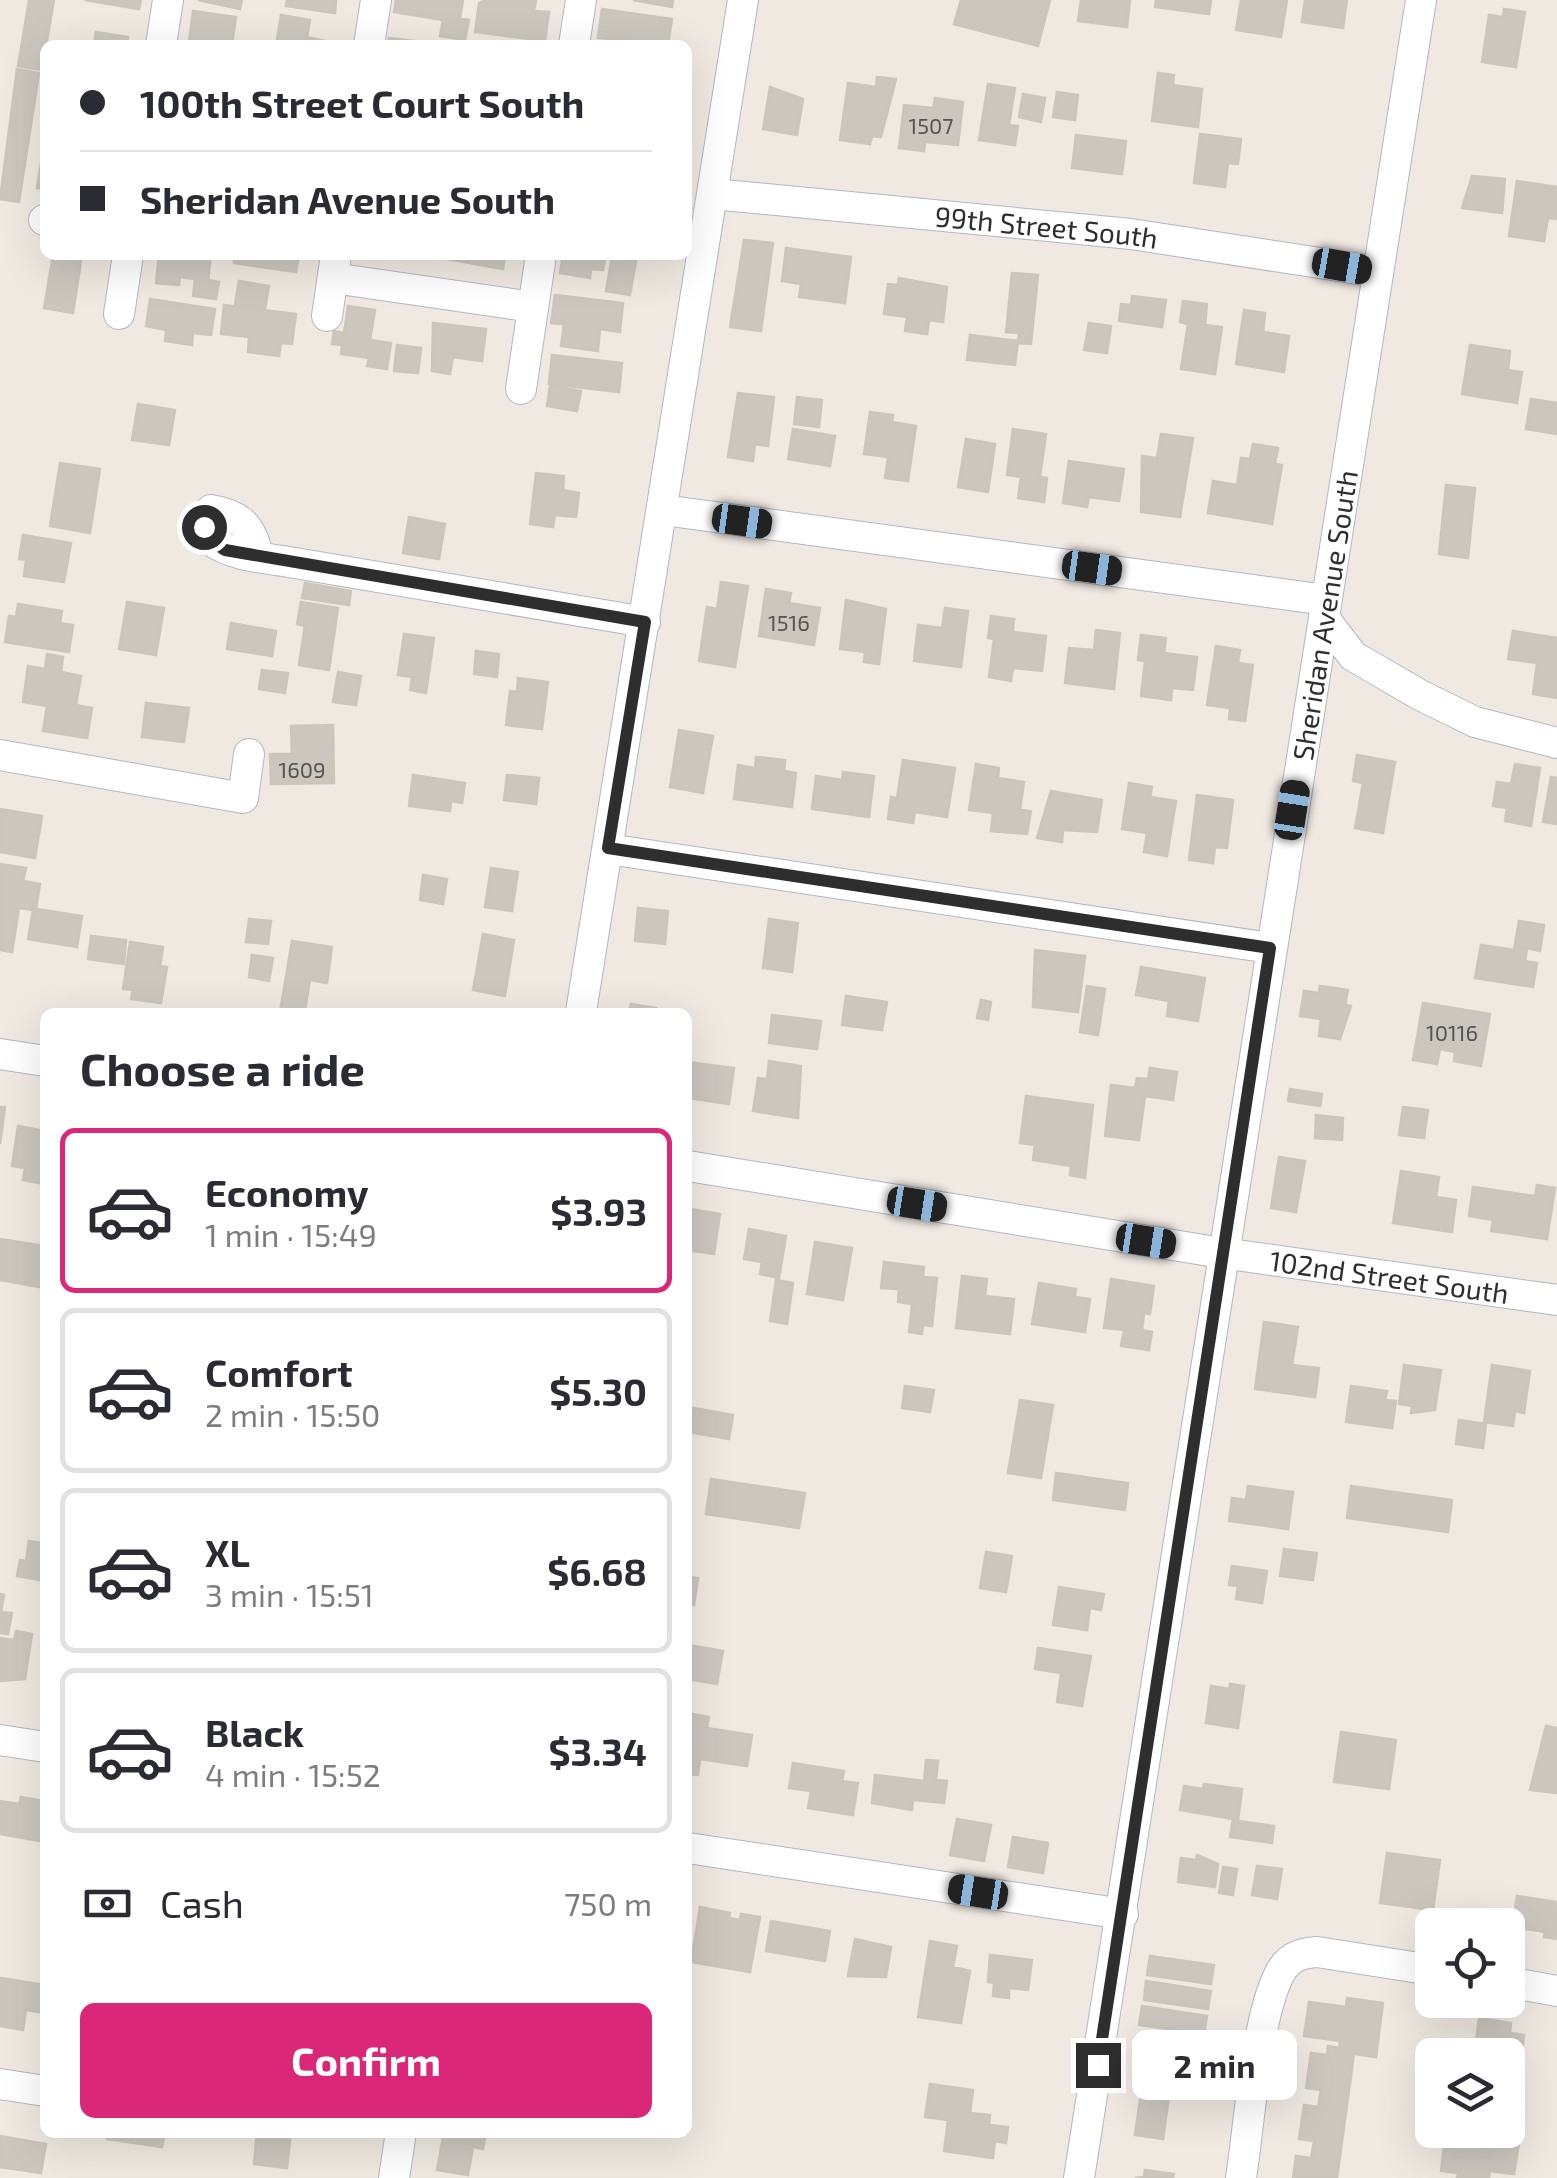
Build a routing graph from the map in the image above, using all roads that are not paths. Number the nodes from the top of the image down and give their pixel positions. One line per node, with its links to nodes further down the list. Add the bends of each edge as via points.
1 (168, 0): 6 (street)
2 (376, 0): 7 (street)
3 (581, 0): 8 (street)
4 (743, 0): 9 (street)
5 (1421, 0): 13 (street, Sheridan Avenue South)
6 (161, 40)
7 (370, 40)
8 (575, 40)
9 (712, 194): 13 (street, 99th Street South, via 1132,234); 18 (street)
10 (127, 260): 15 (street)
11 (541, 260): 14 (street)
12 (334, 266): 14 (street); 16 (street)
13 (1378, 272): 20 (street, Sheridan Avenue South)
14 (533, 308): 17 (street)
15 (120, 314)
16 (327, 316)
17 (521, 389)
18 (664, 510): 20 (street); 21 (street)
19 (258, 556): 21 (street)
20 (1325, 609): 22 (street, via 1352,656 1420,696 1475,722); 26 (street, Sheridan Avenue South)
21 (645, 622): 25 (street)
22 (1557, 743)
23 (249, 754): 24 (street, via 243,798)
24 (0, 755)
25 (608, 848): 26 (street); 27 (street)
26 (1270, 948): 31 (street, Sheridan Avenue South)
27 (581, 1008)
28 (0, 1054): 29 (street)
29 (40, 1061)
30 (692, 1167): 31 (street, 102nd Street South)
31 (1222, 1253): 32 (street, 102nd Street South); 36 (street, Sheridan Avenue South)
32 (1557, 1300)
33 (0, 1740): 34 (street)
34 (40, 1746)
35 (692, 1849): 36 (street)
36 (1123, 1914): 44 (street, Sheridan Avenue South)
37 (1415, 1967): 45 (street, via 1317,1952 1290,1960 1280,1972)
38 (1525, 1985): 39 (street)
39 (1557, 1991)
40 (0, 2084): 41 (street)
41 (40, 2090)
42 (400, 2138): 43 (street)
43 (394, 2178)
44 (1079, 2178)
45 (1241, 2178)

